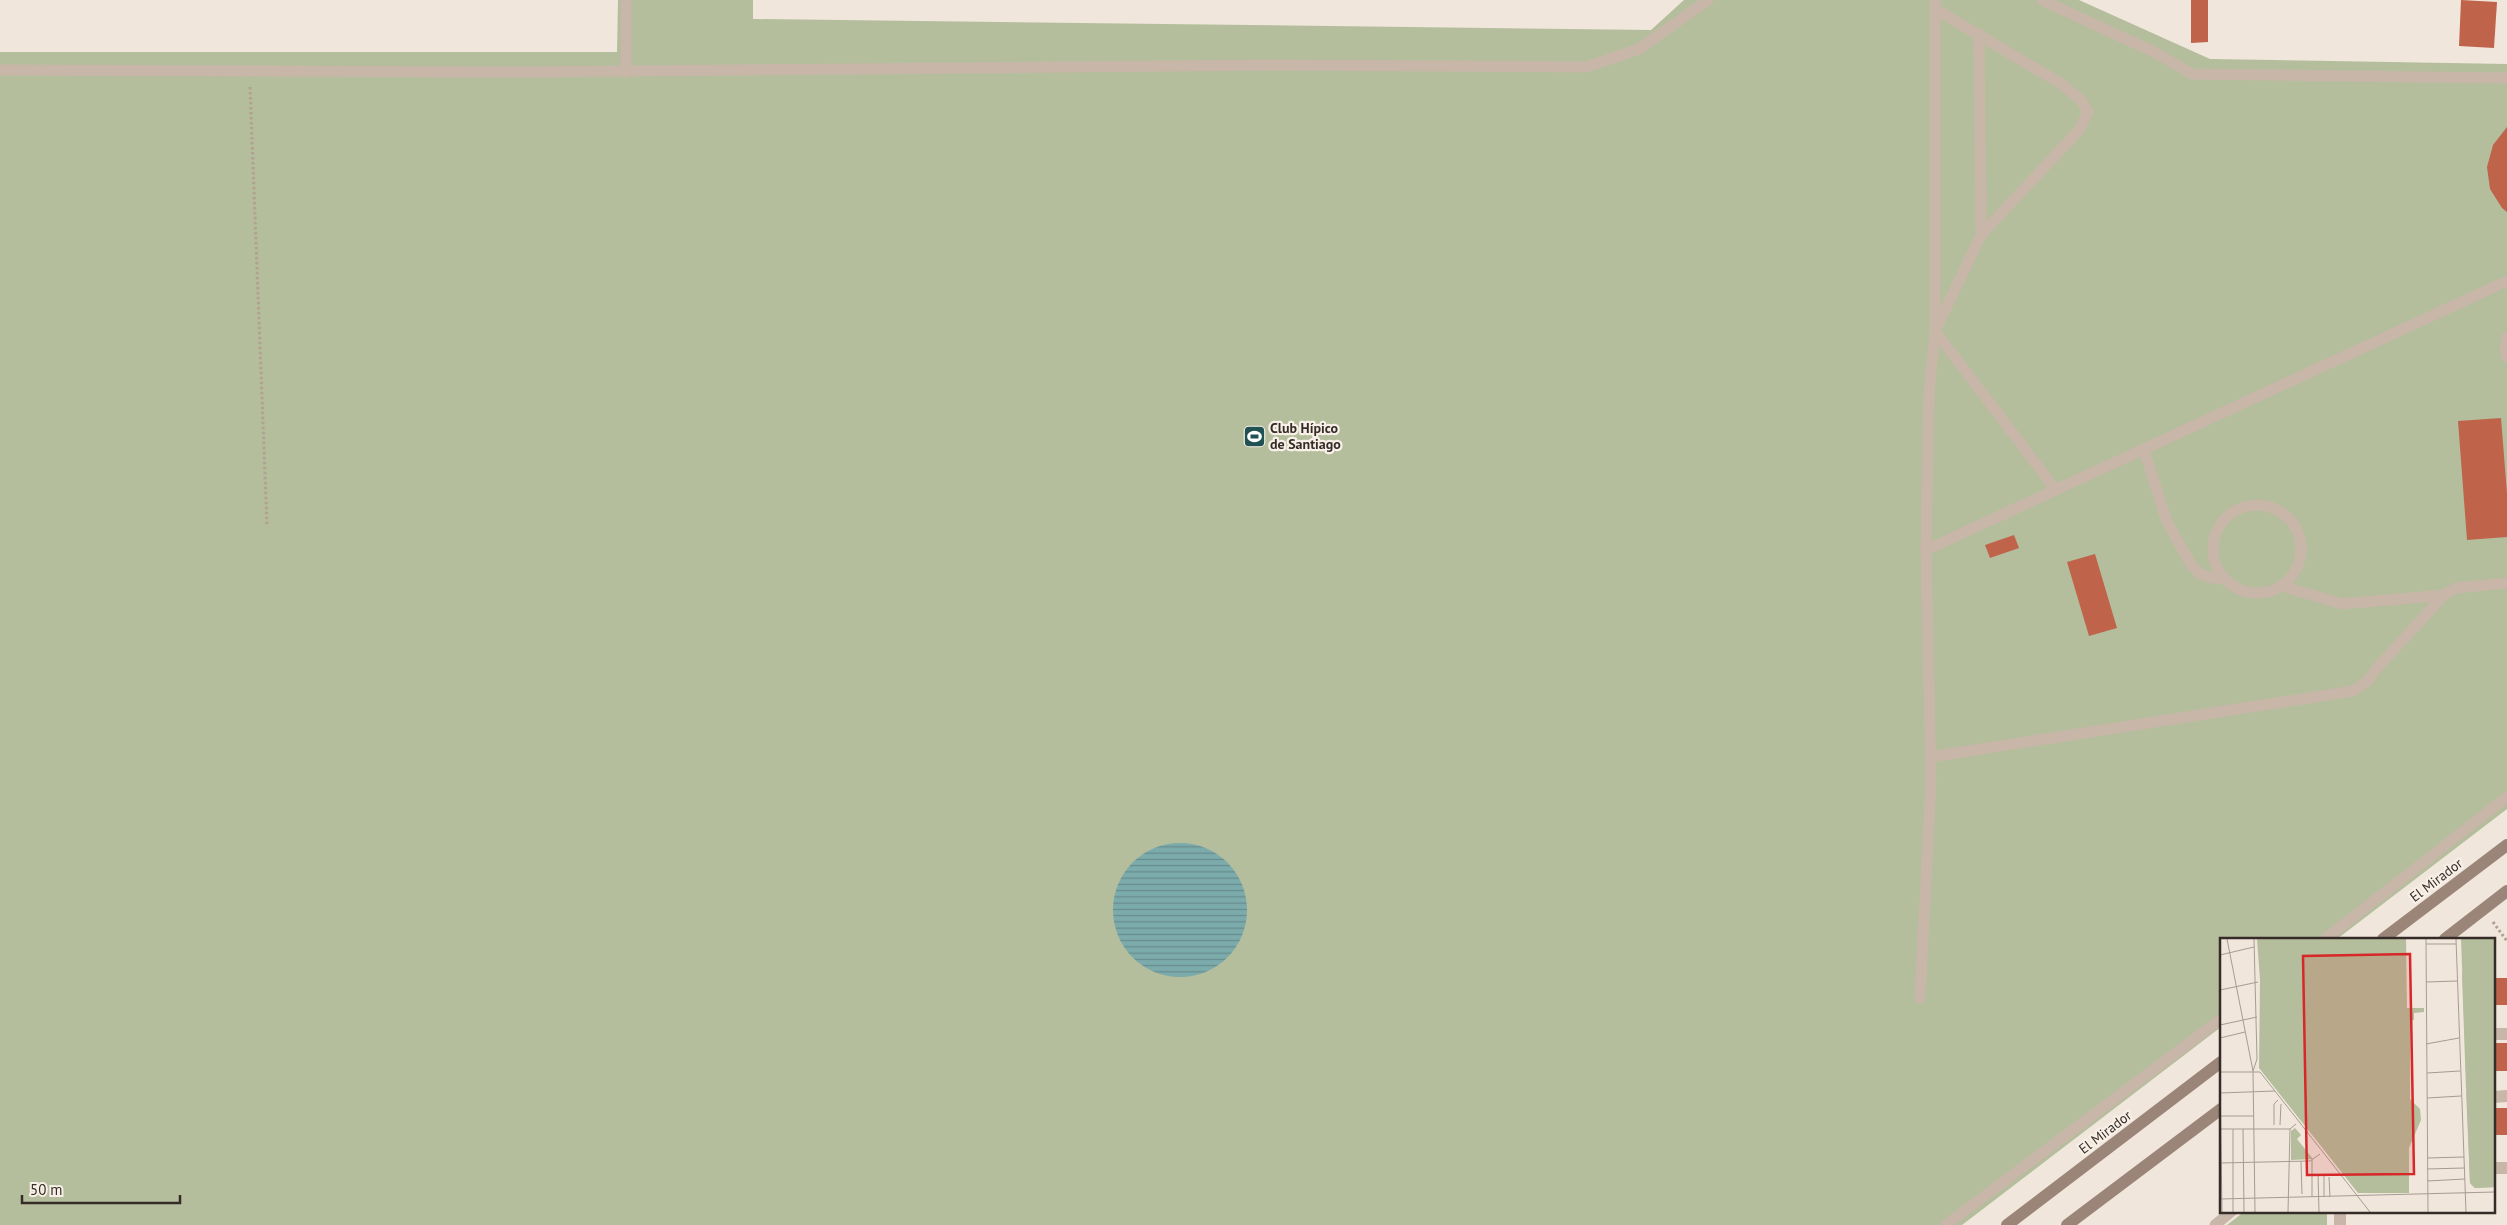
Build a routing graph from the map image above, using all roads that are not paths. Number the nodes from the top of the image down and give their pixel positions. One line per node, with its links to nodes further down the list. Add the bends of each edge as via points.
1 (626, 0): 7 (lane)
2 (1708, 0): 7 (lane, via 1639,49 1586,67 1276,65)
3 (2042, 0): 8 (lane, via 2156,53 2192,74)
4 (1935, 4): 5 (lane); 11 (lane)
5 (1979, 34): 9 (lane); 9 (lane, via 2060,84 2081,100 2088,112 2079,130)
6 (0, 70): 7 (lane)
7 (626, 72)
8 (2507, 78)
9 (1981, 235): 11 (lane)
10 (2507, 282): 14 (lane)
11 (1935, 331): 15 (lane); 16 (lane, via 1929,393)
12 (2507, 337): 13 (lane)
13 (2507, 357)
14 (2144, 450): 15 (lane); 17 (lane, via 2167,522 2192,566 2200,574)
15 (2056, 490): 16 (lane)
16 (1926, 550): 21 (lane)
17 (2224, 579): 19 (lane, via 2236,588 2252,593); 19 (lane, via 2214,554 2214,538 2218,529 2224,520 2242,508 2262,505 2282,513 2300,539 2300,560 2290,579)
18 (2507, 583): 20 (lane, via 2456,588)
19 (2282, 586): 20 (lane, via 2342,604)
20 (2444, 595): 21 (lane, via 2368,680 2353,691)
21 (1930, 757): 28 (lane)
22 (2507, 797): 25 (lane)
23 (2507, 845): 26 (main road, El Mirador)
24 (2507, 891): 27 (main road)
25 (2326, 938)
26 (2384, 938)
27 (2446, 938)
28 (1920, 998)
29 (2220, 1020): 40 (lane)
30 (2494, 1034): 31 (street)
31 (2507, 1034)
32 (2220, 1063): 41 (main road, El Mirador)
33 (2507, 1096): 34 (street)
34 (2494, 1097)
35 (2220, 1110): 42 (main road)
36 (2494, 1168): 37 (street)
37 (2507, 1168)
38 (2231, 1212): 43 (lane)
39 (2340, 1212): 44 (street)
40 (1946, 1225)
41 (2007, 1225)
42 (2067, 1225)
43 (2215, 1225)
44 (2340, 1225)

